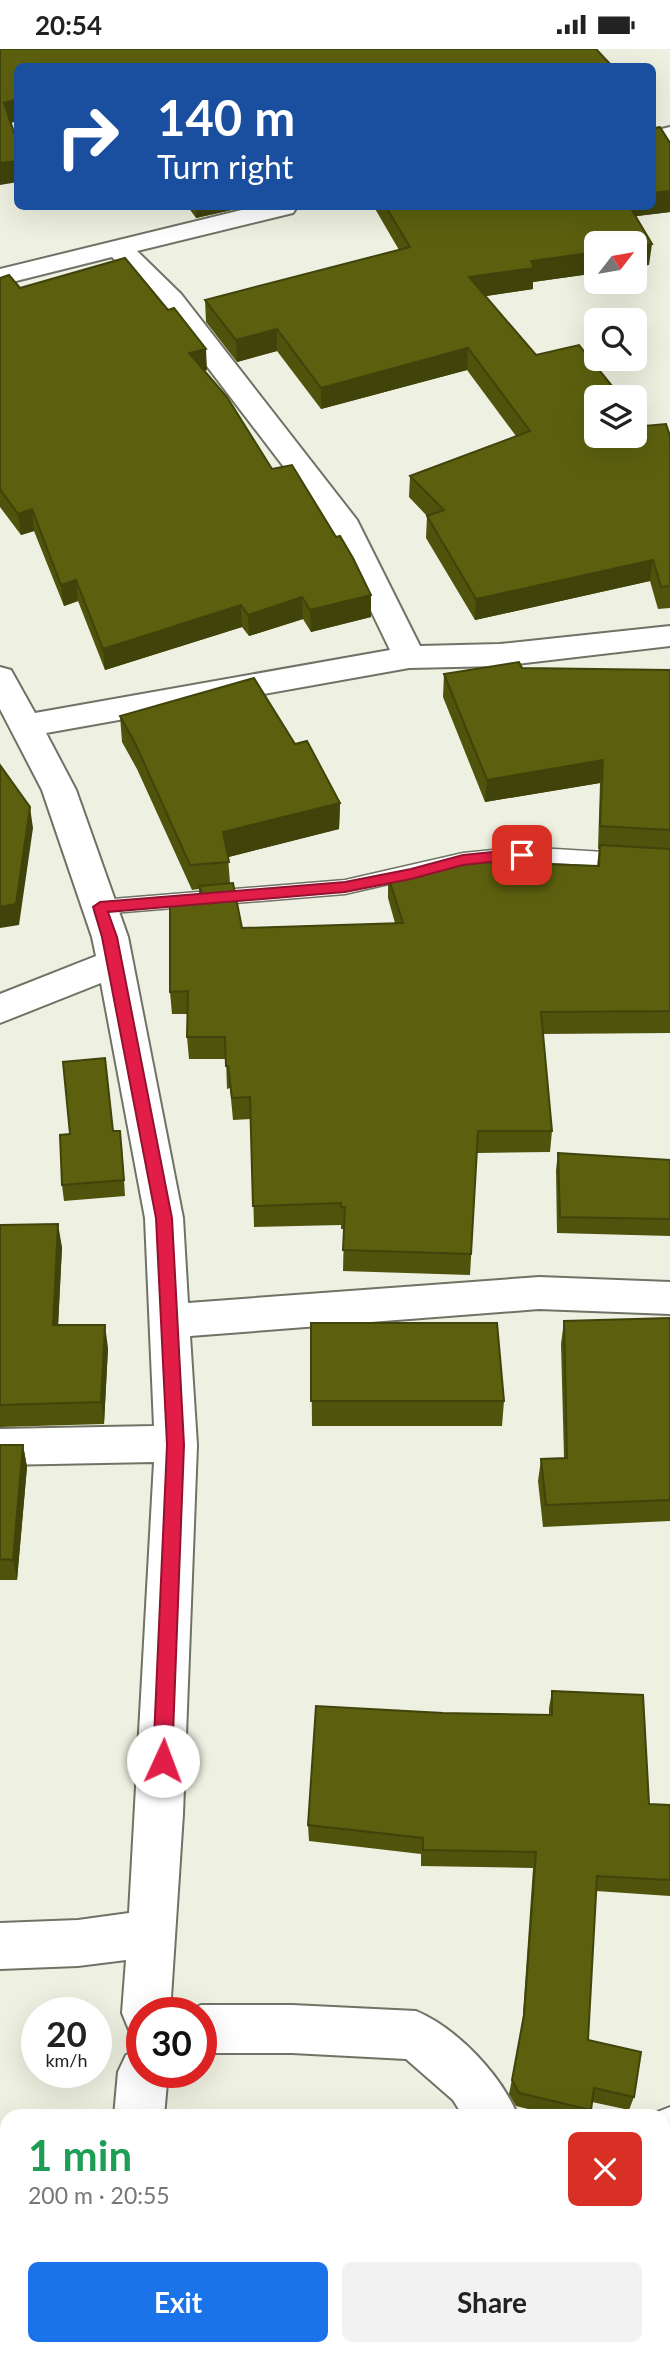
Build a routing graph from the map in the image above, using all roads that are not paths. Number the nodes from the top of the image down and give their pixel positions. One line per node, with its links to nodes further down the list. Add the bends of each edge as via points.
1 (271, 210): 2 (street)
2 (117, 247): 3 (street); 5 (street, via 171,300 346,527)
3 (0, 277)
4 (670, 636): 5 (street, via 500,655)
5 (409, 657): 7 (street)
6 (0, 678): 7 (street)
7 (25, 726): 9 (street, via 59,790)
8 (670, 863): 9 (lane, via 510,855 463,860 345,887)
9 (100, 907): 10 (street)
10 (115, 964): 11 (street); 13 (street, via 164,1218)
11 (0, 1009)
12 (670, 1298): 13 (street, via 540,1293)
13 (169, 1321): 14 (street)
14 (176, 1445): 15 (street); 16 (street)
15 (0, 1447)
16 (152, 1934): 17 (street); 18 (street)
17 (0, 1946)
18 (147, 1997)
19 (217, 2029): 22 (street, via 416,2035 470,2083)
20 (142, 2088): 21 (street)
21 (140, 2109)
22 (488, 2109)

